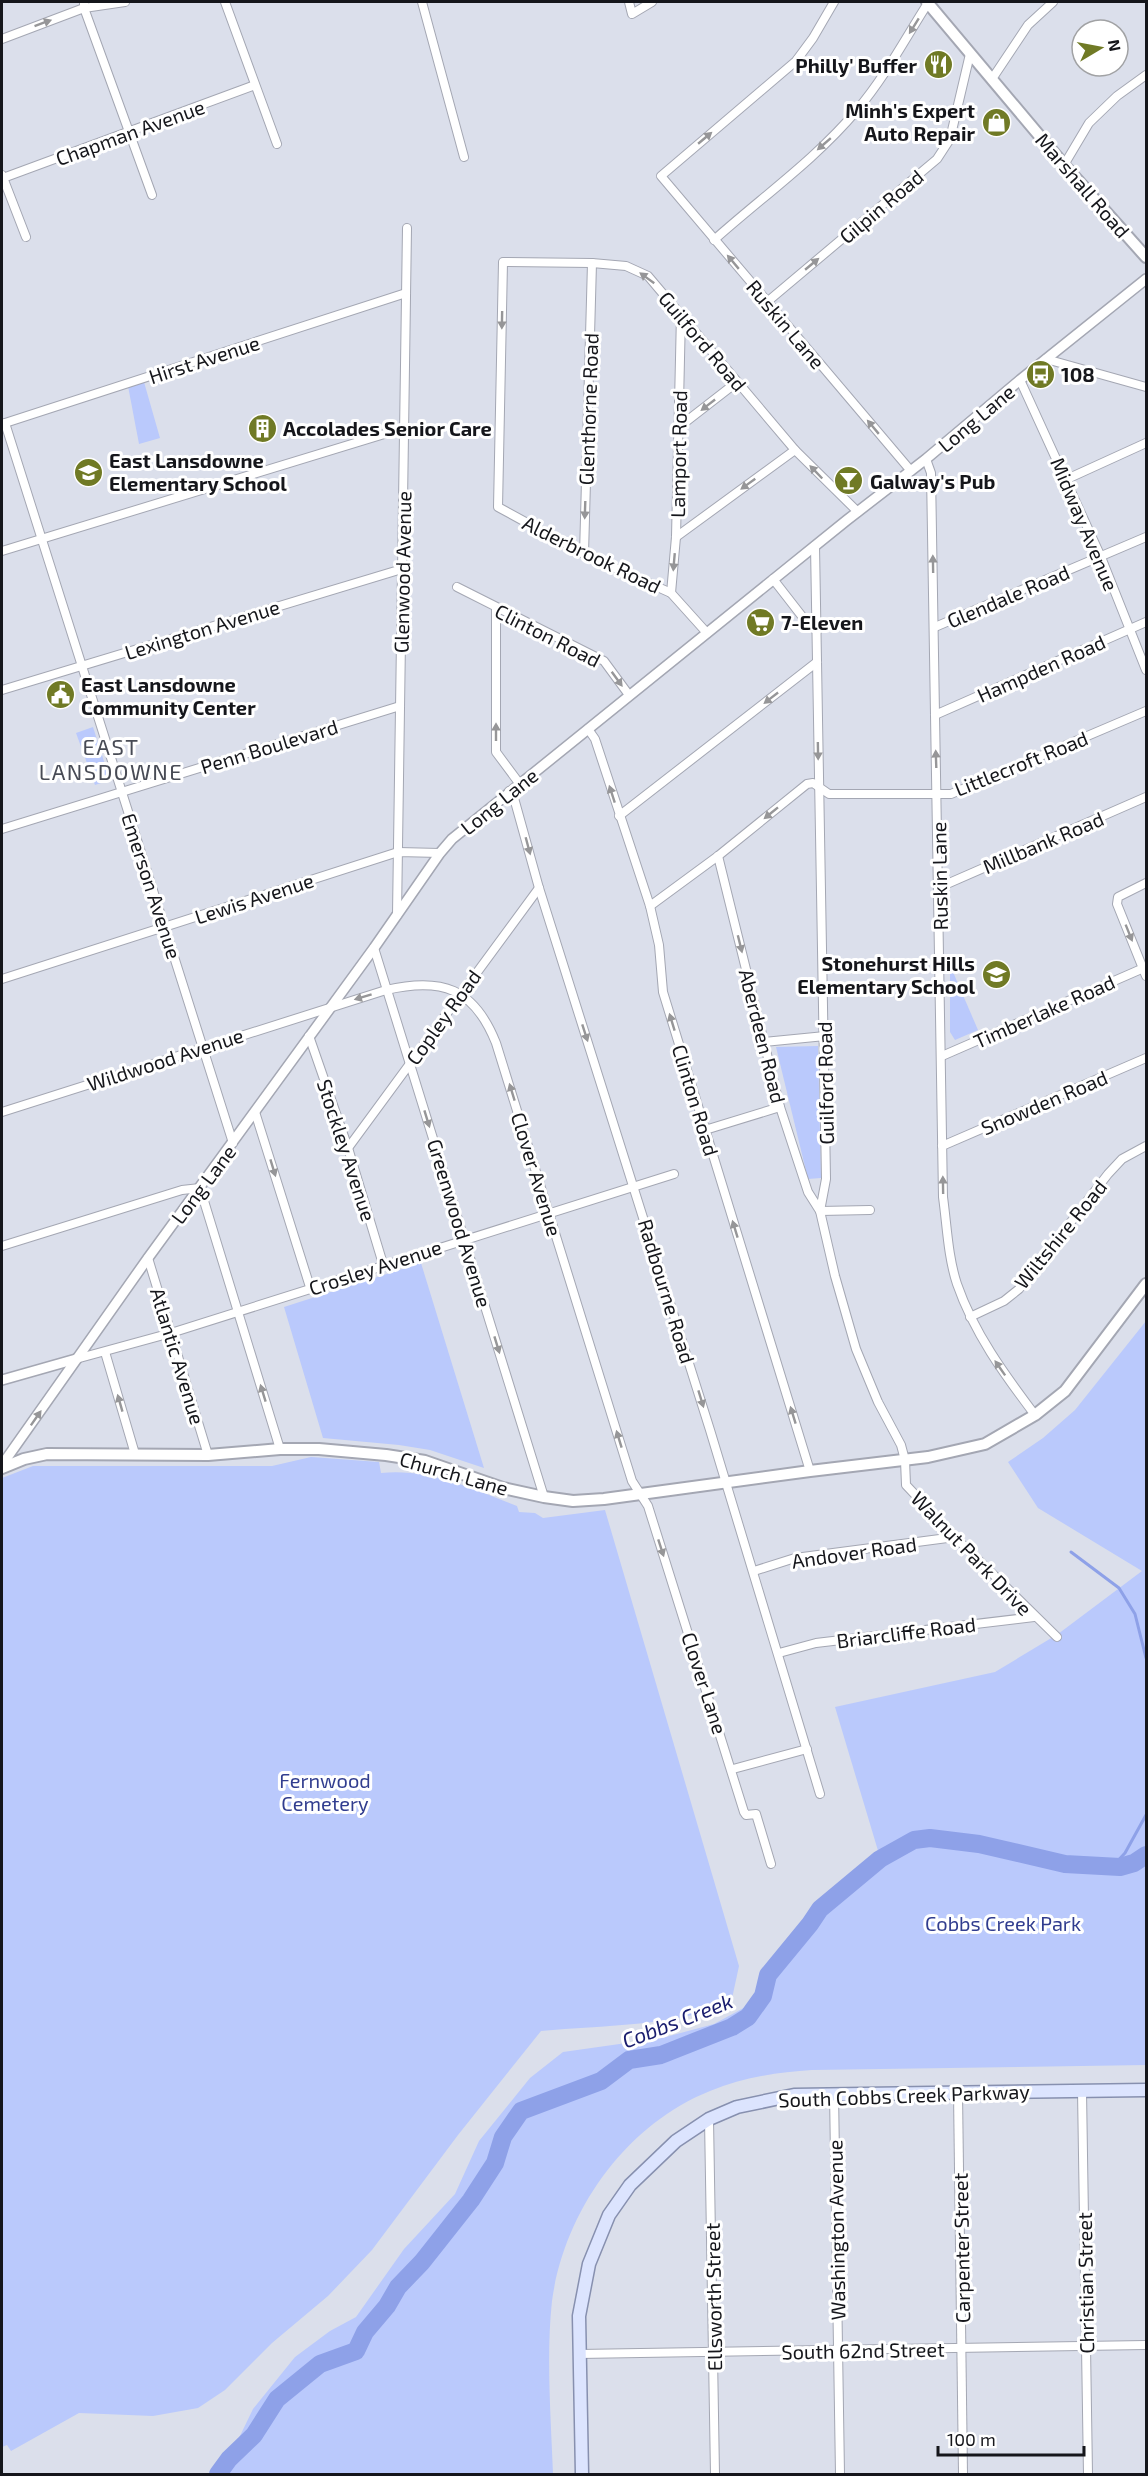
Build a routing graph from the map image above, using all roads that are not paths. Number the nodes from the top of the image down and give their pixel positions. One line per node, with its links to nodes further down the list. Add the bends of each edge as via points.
1 (125, 2): 9 (street)
2 (225, 2): 14 (street)
3 (422, 2): 17 (street)
4 (629, 2): 5 (street, via 632,14)
5 (652, 2)
6 (834, 2): 23 (street, Ruskin Lane, one-way to 6, via 661,176 796,61)
7 (928, 2): 11 (main road, Marshall Road); 23 (street, one-way to 23, via 876,87 843,126)
8 (1053, 2): 13 (street, via 1028,25)
9 (84, 5): 10 (street, one-way to 9); 15 (street)
10 (2, 39)
11 (970, 54): 13 (main road, Marshall Road); 28 (street, Gilpin Road, one-way to 11, via 937,159 950,139)
12 (1146, 75): 18 (street, via 1089,123)
13 (992, 79): 18 (main road, Marshall Road)
14 (255, 85): 15 (street, Chapman Avenue); 16 (street)
15 (129, 133): 19 (street, Chapman Avenue); 20 (street)
16 (277, 144)
17 (464, 157)
18 (1064, 165): 24 (main road, Marshall Road)
19 (2, 176): 22 (street)
20 (152, 195)
21 (407, 228): 27 (street, Glenwood Avenue)
22 (26, 237)
23 (714, 240): 28 (street, Ruskin Lane, one-way to 23)
24 (1146, 257)
25 (592, 263): 29 (street, Guilford Road, one-way to 25, via 648,276 626,266); 42 (street, Guilford Road, one-way to 42, via 503,262); 49 (street, Glenthorne Road, one-way to 49)
26 (1146, 279): 30 (street, Long Lane)
27 (406, 293): 34 (street, Hirst Avenue); 35 (street, Glenwood Avenue)
28 (767, 302): 40 (street, Ruskin Lane, one-way to 28)
29 (681, 314): 32 (street, Guilford Road); 36 (street, Lamport Road)
30 (1046, 359): 31 (street, Long Lane); 33 (street)
31 (1020, 380): 39 (street, Long Lane); 41 (street, Midway Avenue)
32 (737, 382): 36 (street, one-way to 36); 38 (street, Guilford Road)
33 (1146, 387)
34 (3, 423): 46 (street, Emerson Avenue)
35 (404, 428): 46 (street); 51 (street, Glenwood Avenue)
36 (679, 428): 44 (street, Lamport Road)
37 (1146, 443): 41 (street)
38 (795, 450): 43 (street, Guilford Road, one-way to 38); 44 (street, one-way to 44)
39 (926, 459): 40 (street, Long Lane); 57 (street, Ruskin Lane, one-way to 39, via 931,473)
40 (911, 471): 43 (street, Long Lane)
41 (1067, 479): 50 (street, Midway Avenue)
42 (498, 507): 49 (street, Alderbrook Road)
43 (858, 512): 47 (street, Long Lane)
44 (676, 537): 54 (street, Lamport Road, one-way to 54)
45 (1146, 537): 50 (street, Glendale Road)
46 (41, 539): 48 (street); 62 (street, Emerson Avenue)
47 (815, 546): 52 (street, Long Lane); 59 (street, Guilford Road)
48 (2, 551)
49 (584, 554): 54 (street, Alderbrook Road)
50 (1101, 557): 57 (street, Glendale Road); 58 (street, Midway Avenue)
51 (402, 569): 62 (street, Lexington Avenue); 66 (street, Glenwood Avenue)
52 (773, 579): 59 (street); 60 (street, Long Lane)
53 (457, 587): 55 (street, Clinton Road)
54 (671, 593): 60 (street, Alderbrook Road)
55 (495, 608): 65 (street, Clinton Road, one-way to 65, via 604,661); 70 (street, one-way to 55, via 496,752)
56 (1146, 622): 58 (street, Hampden Road)
57 (934, 627): 68 (street, Ruskin Lane)
58 (1129, 630): 63 (street, Midway Avenue); 68 (street, Hampden Road)
59 (817, 632): 61 (street, Guilford Road)
60 (707, 633): 65 (street, Long Lane)
61 (817, 662): 71 (street, Guilford Road, one-way to 71); 76 (street, one-way to 76)
62 (82, 666): 64 (street, Lexington Avenue); 72 (street, Emerson Avenue)
63 (1146, 670)
64 (2, 690)
65 (629, 695): 69 (street, Long Lane)
66 (400, 706): 72 (street, Penn Boulevard); 78 (street, Glenwood Avenue)
67 (1146, 711): 74 (street, Littlecroft Road, via 951,794)
68 (935, 715): 74 (street, Ruskin Lane, one-way to 68)
69 (588, 729): 70 (street, Long Lane); 76 (street, Clinton Road, one-way to 69)
70 (519, 783): 73 (street, Long Lane)
71 (819, 786): 74 (street, Littlecroft Road, via 828,794); 80 (street, one-way to 80, via 807,784); 94 (street, Guilford Road)
72 (121, 791): 77 (street, Penn Boulevard); 86 (street, Emerson Avenue)
73 (509, 791): 79 (street, Long Lane); 83 (street, Radbourne Road, one-way to 83)
74 (937, 793): 82 (street, Ruskin Lane)
75 (1146, 797): 82 (street, Millbank Road)
76 (619, 816): 84 (street, Clinton Road)
77 (2, 829)
78 (398, 852): 79 (street, Lewis Avenue); 85 (street, Glenwood Avenue); 86 (street, Lewis Avenue)
79 (440, 852): 85 (street, Long Lane)
80 (718, 856): 84 (street); 95 (street, Aberdeen Road, one-way to 95)
81 (1146, 883): 88 (street, one-way to 88, via 1118,897)
82 (940, 887): 97 (street, Ruskin Lane)
83 (539, 888): 91 (street, Copley Road); 109 (street, Radbourne Road, one-way to 109)
84 (650, 906): 103 (street, Clinton Road, one-way to 84, via 663,992 659,945)
85 (397, 915): 87 (street, Long Lane)
86 (165, 927): 89 (street, Lewis Avenue); 96 (street, Emerson Avenue)
87 (374, 948): 90 (street, Greenwood Avenue); 92 (street, Long Lane)
88 (1145, 970): 97 (street, Timberlake Road)
89 (2, 979)
90 (386, 990): 91 (street, Clover Avenue, via 423,984); 92 (street, Clover Avenue, one-way to 92); 99 (street, Greenwood Avenue)
91 (460, 993): 99 (street, Copley Road); 113 (street, Clover Avenue, one-way to 91, via 496,1043 485,1019)
92 (329, 1007): 93 (street, Long Lane); 96 (street, Wildwood Avenue)
93 (309, 1036): 102 (street, Long Lane); 107 (street, Stockley Avenue)
94 (825, 1036): 95 (street); 112 (street, Guilford Road, via 826,1179)
95 (764, 1042): 100 (street, Aberdeen Road)
96 (203, 1047): 101 (street, Wildwood Avenue); 104 (street, Emerson Avenue)
97 (942, 1056): 105 (street, Ruskin Lane)
98 (1146, 1058): 105 (street, Snowden Road)
99 (410, 1063): 107 (street, Copley Road); 114 (street, Greenwood Avenue, one-way to 114)
100 (780, 1107): 103 (street); 112 (street, Aberdeen Road, via 808,1192)
101 (2, 1112)
102 (255, 1112): 104 (street, Long Lane); 119 (street, one-way to 119)
103 (705, 1130): 132 (street, Clinton Road, one-way to 103)
104 (233, 1143): 110 (street, Long Lane)
105 (942, 1146): 121 (street, Ruskin Lane, one-way to 105, via 957,1283 949,1241)
106 (1146, 1146): 121 (street, Wiltshire Road, via 1122,1159 1108,1174 1019,1289)
107 (348, 1148): 117 (street, Stockley Avenue)
108 (674, 1174): 109 (street, Crosley Avenue)
109 (634, 1186): 113 (street, Crosley Avenue); 133 (street, Radbourne Road, one-way to 133)
110 (200, 1188): 115 (street); 116 (street, Long Lane); 120 (street)
111 (870, 1210): 112 (street)
112 (820, 1211): 130 (street, Guilford Road, via 856,1349)
113 (549, 1213): 114 (street, Crosley Avenue); 134 (street, Clover Avenue, one-way to 113, via 632,1481)
114 (465, 1238): 117 (street, Crosley Avenue); 135 (street, Greenwood Avenue, one-way to 135)
115 (2, 1246)
116 (148, 1258): 122 (street, Atlantic Avenue); 124 (street, Long Lane)
117 (383, 1264): 119 (street, Crosley Avenue)
118 (1146, 1284): 126 (main road, Church Lane, via 1065,1391)
119 (310, 1287): 120 (street, Crosley Avenue)
120 (238, 1311): 122 (street, Crosley Avenue); 127 (street, one-way to 120)
121 (970, 1317): 126 (street, Ruskin Lane, one-way to 121, via 997,1365)
122 (171, 1333): 123 (street, Crosley Avenue); 129 (street, Atlantic Avenue)
123 (105, 1352): 124 (street, Crosley Avenue); 128 (street, one-way to 123)
124 (76, 1359): 125 (street); 131 (street, Long Lane, one-way to 124)
125 (2, 1380)
126 (1035, 1415): 130 (main road, Church Lane, via 985,1444)
127 (280, 1449): 129 (main road, Church Lane); 135 (main road, Church Lane, via 319,1449 425,1461 502,1488)
128 (135, 1454): 129 (main road, Church Lane); 131 (main road, Church Lane, via 47,1454)
129 (208, 1455)
130 (905, 1460): 132 (main road, Church Lane); 136 (street, Walnut Park Drive, via 906,1485)
131 (2, 1467)
132 (810, 1471): 133 (main road, Church Lane)
133 (726, 1482): 134 (main road, Church Lane); 137 (street, Radbourne Road)
134 (640, 1493): 135 (main road, Church Lane, via 573,1501); 142 (street, Clover Lane, one-way to 142, via 648,1506)
135 (544, 1497)
136 (955, 1537): 137 (street, Andover Road, via 795,1558); 138 (street, Walnut Park Drive)
137 (754, 1571): 140 (street, Radbourne Road)
138 (1034, 1617): 139 (street, Walnut Park Drive); 140 (street, Briarcliffe Road, via 816,1643)
139 (1057, 1637)
140 (779, 1653): 141 (street, Radbourne Road)
141 (807, 1749): 142 (street); 143 (street, Radbourne Road)
142 (733, 1769): 144 (street, Clover Lane, via 744,1812 756,1814)
143 (820, 1794)
144 (771, 1864)
145 (1146, 2090): 146 (main road, South Cobbs Creek Parkway)
146 (1082, 2091): 148 (main road, South Cobbs Creek Parkway); 151 (street, Christian Street)
147 (834, 2093): 148 (main road, South Cobbs Creek Parkway); 149 (main road, South Cobbs Creek Parkway, via 770,2098); 153 (street, Washington Avenue)
148 (958, 2093): 152 (street, Carpenter Street)
149 (710, 2119): 154 (street, Ellsworth Street); 155 (main road, South Cobbs Creek Parkway, via 649,2165 609,2215 587,2273 579,2316)
150 (1146, 2345): 151 (street, South 62nd Street)
151 (1086, 2346): 152 (street, South 62nd Street); 160 (street, Christian Street)
152 (962, 2348): 153 (street, South 62nd Street); 159 (street, Carpenter Street)
153 (838, 2350): 154 (street, South 62nd Street); 158 (street, Washington Avenue)
154 (714, 2353): 155 (street, South 62nd Street); 157 (street, Ellsworth Street)
155 (579, 2354): 156 (main road, South Cobbs Creek Parkway)
156 (582, 2475)
157 (715, 2475)
158 (840, 2475)
159 (963, 2475)
160 (1088, 2475)

